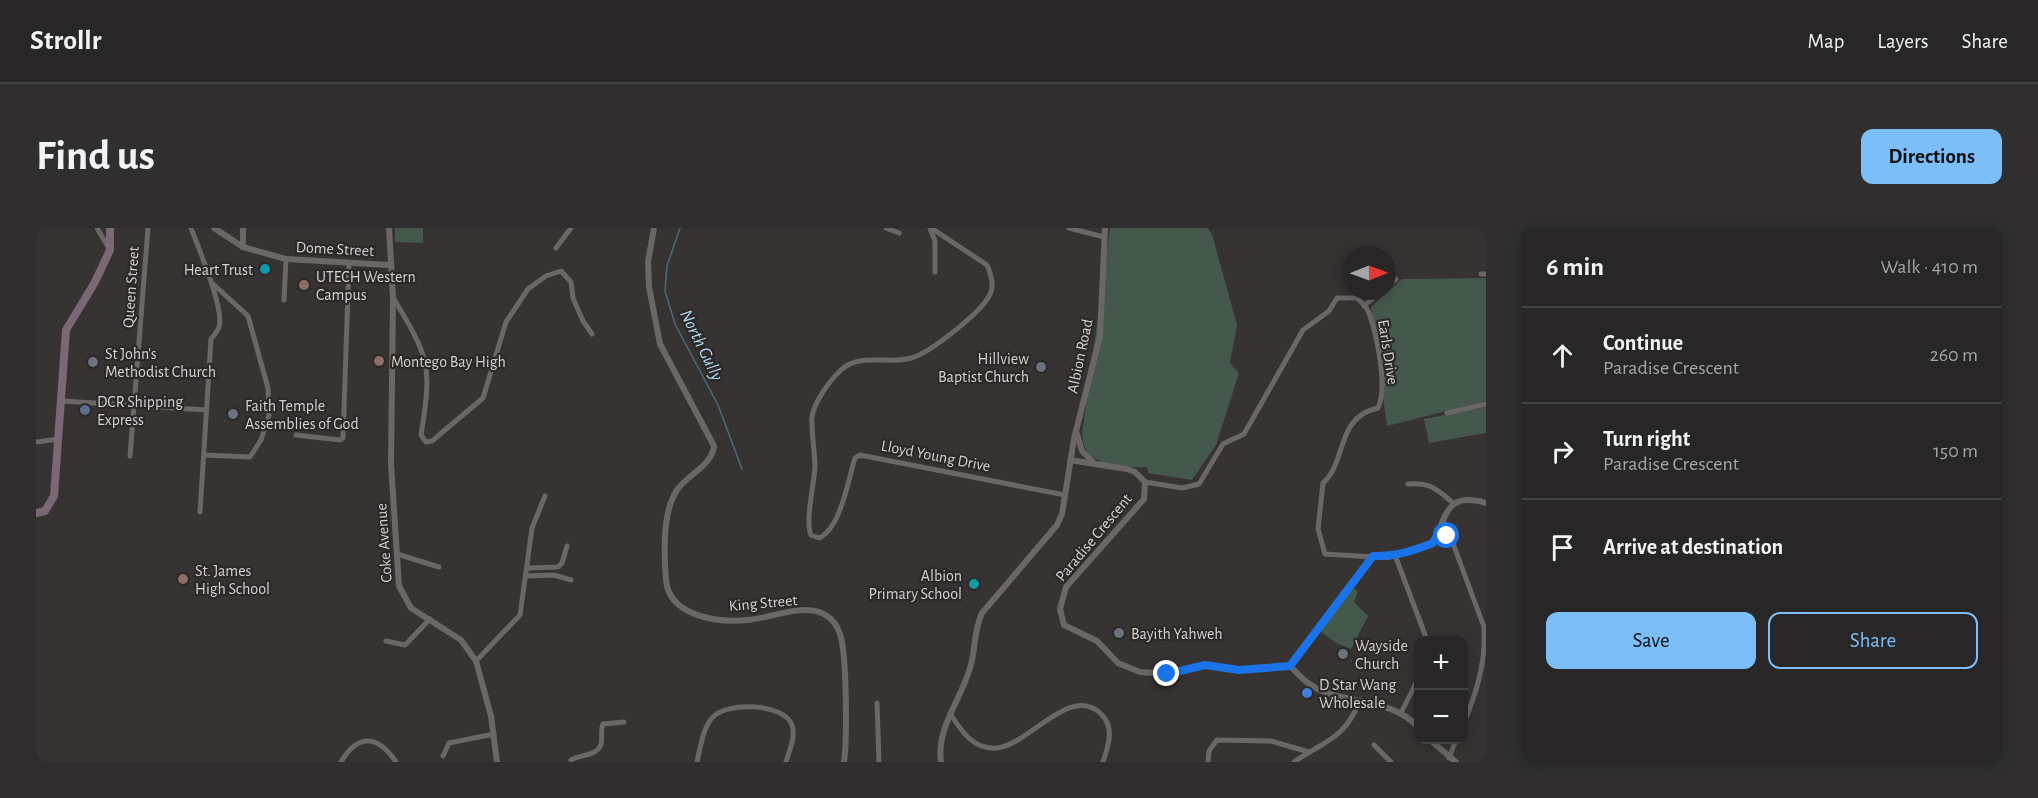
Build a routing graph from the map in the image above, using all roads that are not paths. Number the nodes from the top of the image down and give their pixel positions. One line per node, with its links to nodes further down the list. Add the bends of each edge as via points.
1 (97, 228): 18 (street)
2 (110, 228): 18 (main road)
3 (148, 228): 31 (street, Queen Street)
4 (191, 228): 23 (street)
5 (214, 228): 16 (street, Dome Street)
6 (243, 228): 16 (street)
7 (389, 228): 21 (street, Coke Avenue)
8 (571, 228): 17 (street)
9 (654, 228): 85 (street, King Street, via 648,262 649,287 660,344 714,446 711,458 673,498 666,537 668,591 686,611 725,620 816,611 827,616 841,636)
10 (886, 228): 14 (street)
11 (931, 228): 22 (street); 44 (street, Lloyd Young Drive, via 987,265 993,284 991,292 984,304 930,349 908,359 855,360 826,388 812,416 815,456 808,528 811,535 819,538 829,531 847,491 855,458 860,455)
12 (1069, 228): 15 (street)
13 (1105, 228): 15 (street, Albion Road)
14 (899, 233)
15 (1104, 237): 34 (street, Albion Road, via 1100,336)
16 (243, 247): 19 (street, Dome Street)
17 (556, 248)
18 (110, 250): 29 (main road, via 66,330)
19 (286, 259): 20 (street, Dome Street); 25 (street)
20 (349, 263): 21 (street, Dome Street); 35 (street, via 343,438)
21 (389, 265): 24 (street, Coke Avenue)
22 (935, 272)
23 (213, 284): 32 (street, via 219,327 212,339); 38 (street, via 248,316 268,388 269,415 261,440 250,457)
24 (393, 298): 28 (street, via 420,341 428,371 428,402 421,435 426,442 483,398 506,322 528,289 546,276 561,271 571,282 573,298); 52 (street, Coke Avenue, via 391,464)
25 (284, 300)
26 (1371, 300): 27 (street)
27 (1364, 306): 42 (street, Earls Drive, via 1358,298 1337,298 1329,311 1303,330 1244,434 1223,444 1199,484 1182,488); 54 (street, Earls Drive, via 1380,365 1382,400 1378,408 1359,416 1339,450 1332,476 1323,483 1318,529 1325,554)
28 (592, 334)
29 (62, 401): 31 (street); 36 (main road)
30 (1486, 404): 33 (street)
31 (135, 406): 32 (street); 39 (street, Queen Street)
32 (207, 410): 38 (street)
33 (1448, 413)
34 (1077, 430): 40 (street, Albion Road); 41 (street, via 1082,451)
35 (296, 435)
36 (59, 439): 37 (street); 49 (main road, via 54,496 45,510)
37 (36, 442)
38 (204, 455): 48 (street)
39 (130, 456)
40 (1070, 460): 41 (street); 44 (street, Albion Road)
41 (1094, 464): 42 (street, via 1135,472)
42 (1145, 482): 63 (street, Paradise Crescent, via 1144,499 1066,587 1060,609 1064,625 1096,641 1118,663 1140,672 1167,674 1205,665 1239,670)
43 (1408, 484): 47 (street, via 1424,483)
44 (1065, 495): 69 (street, via 1057,525 982,613 974,635 971,666)
45 (545, 496): 56 (street, via 532,528)
46 (1486, 503): 47 (street, via 1474,500)
47 (1454, 504): 50 (street, via 1444,513)
48 (200, 512)
49 (36, 513)
50 (1438, 534): 53 (street, via 1433,543); 68 (street, via 1447,536 1454,546 1486,638 1481,682)
51 (567, 546): 56 (street, via 558,567)
52 (397, 554): 55 (street); 59 (street, Coke Avenue, via 404,599)
53 (1395, 555): 54 (street); 60 (street)
54 (1373, 556): 63 (street)
55 (439, 567)
56 (527, 568): 57 (street)
57 (526, 576): 58 (street, via 554,575); 62 (street, via 520,615)
58 (571, 580)
59 (430, 620): 61 (street, via 405,645); 62 (street, Coke Avenue, via 460,640)
60 (1425, 636)
61 (386, 641)
62 (476, 661): 72 (street, Coke Avenue)
63 (1290, 666): 65 (street, via 1312,686)
64 (1414, 688): 67 (street)
65 (1360, 700): 67 (street); 76 (street, via 1345,730)
66 (877, 703): 86 (street)
67 (1401, 713): 71 (street)
68 (1468, 713)
69 (951, 715): 87 (street, via 941,739); 88 (street, via 973,742 996,748 1018,741 1066,709 1086,705 1099,712 1108,724 1110,740)
70 (624, 722): 79 (street, via 603,724 600,748)
71 (1414, 723)
72 (494, 734): 77 (street, via 449,743); 82 (street, Coke Avenue)
73 (1434, 744): 78 (street)
74 (1454, 744): 78 (street)
75 (1374, 746): 91 (street)
76 (1309, 752): 89 (street, via 1271,741 1217,740 1209,750); 90 (street)
77 (443, 756)
78 (1449, 758): 92 (street)
79 (570, 759)
80 (341, 762): 81 (street, via 353,746 369,741 381,744)
81 (396, 762)
82 (497, 762)
83 (697, 762): 84 (street, via 710,719 731,708 749,707 775,710 788,717 793,732)
84 (786, 762)
85 (844, 762)
86 (879, 762)
87 (941, 762)
88 (1103, 762)
89 (1208, 762)
90 (1294, 762)
91 (1391, 762)
92 (1456, 762)

